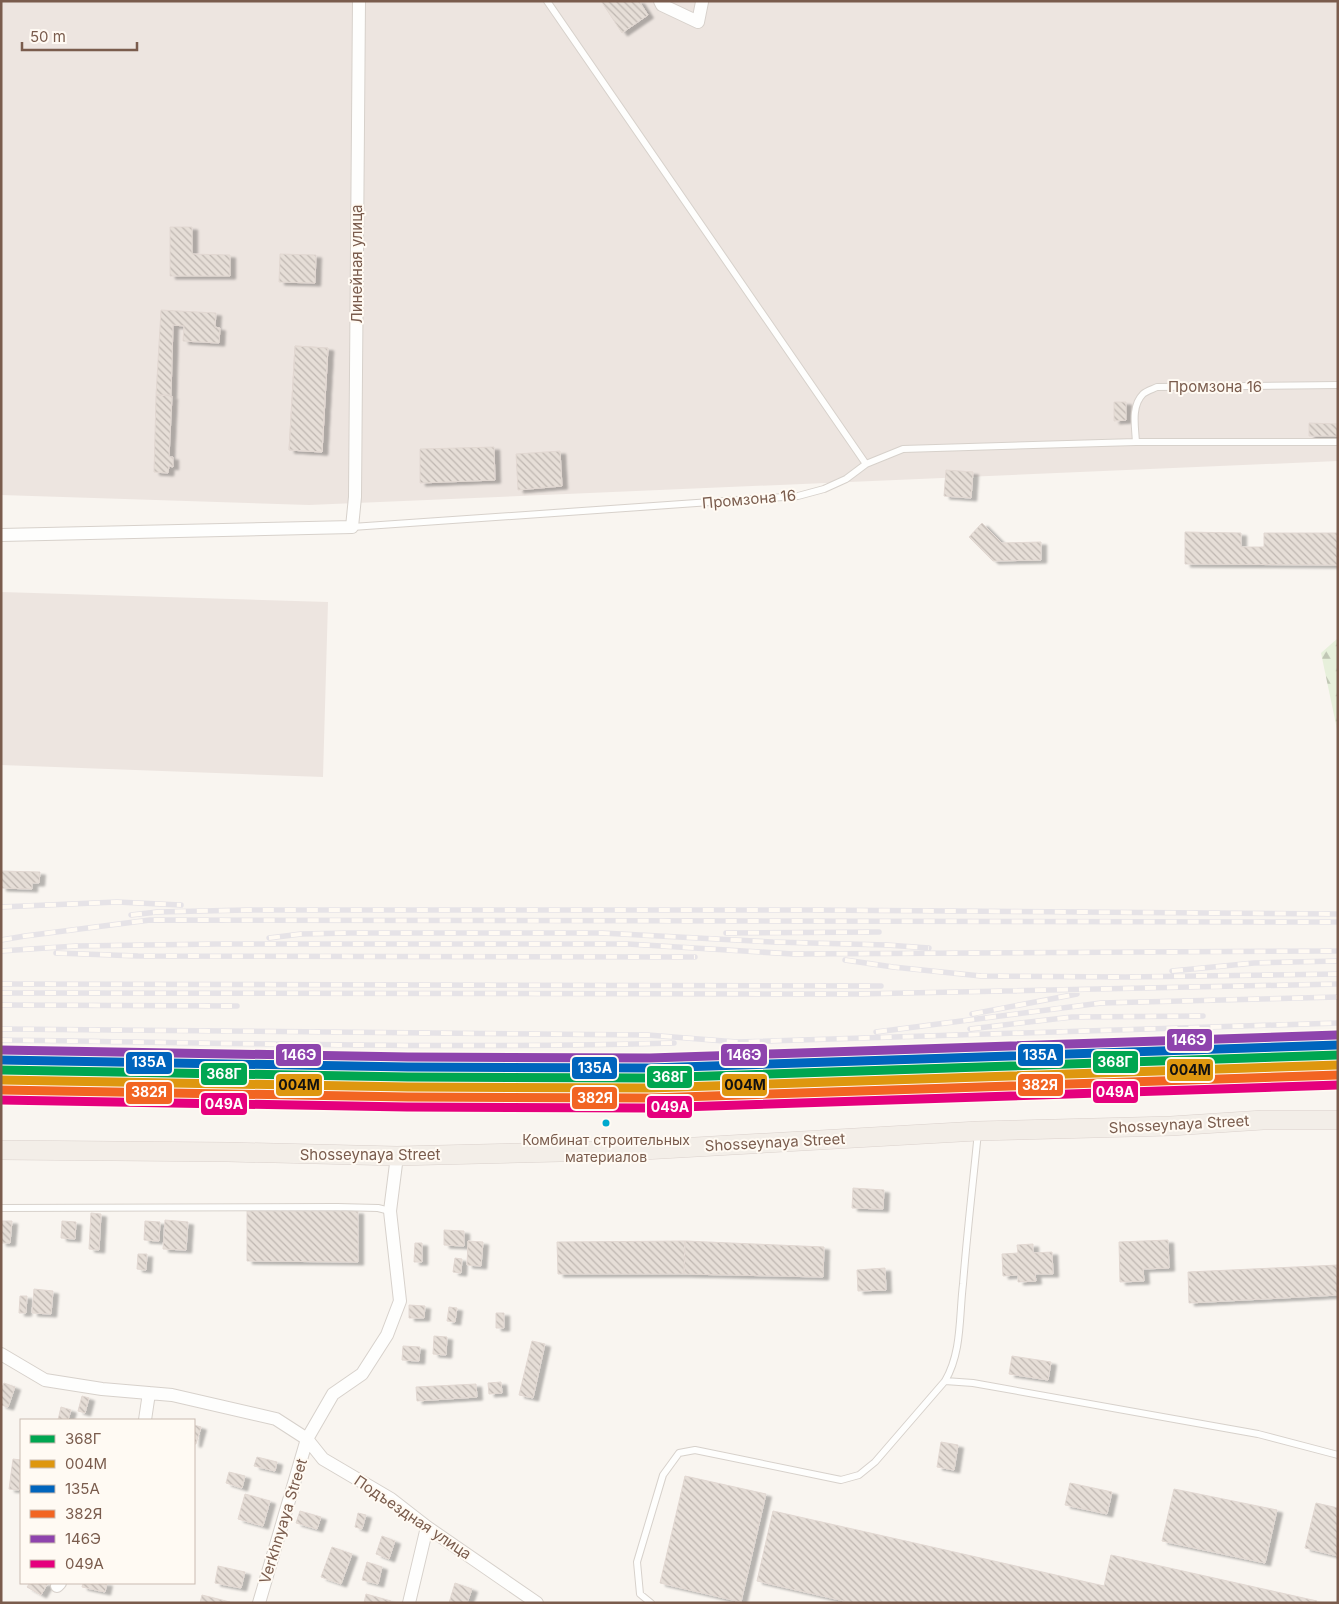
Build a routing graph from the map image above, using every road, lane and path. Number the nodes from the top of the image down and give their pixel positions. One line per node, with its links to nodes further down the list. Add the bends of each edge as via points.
1 (359, 1): 9 (street, Линейная улица, via 355,497)
2 (547, 1): 8 (lane)
3 (660, 1): 4 (street, via 662,5 698,22)
4 (702, 2)
5 (1338, 385): 6 (lane, Промзона 16, via 1157,387 1144,393 1137,402)
6 (1136, 442): 7 (lane, Промзона 16); 8 (lane, Промзона 16, via 903,449)
7 (1338, 442)
8 (866, 464): 9 (lane, Промзона 16, via 846,479 798,496)
9 (352, 527): 10 (street)
10 (1, 535)
11 (1338, 1120): 12 (main road, Shosseynaya Street)
12 (978, 1131): 14 (main road, Shosseynaya Street, via 643,1150); 18 (lane, via 959,1337)
13 (1, 1150): 14 (main road, Shosseynaya Street)
14 (397, 1156): 16 (street, Verkhnyaya Street)
15 (1, 1208): 16 (lane, via 337,1207)
16 (390, 1211): 21 (street, Verkhnyaya Street, via 400,1301 387,1335 362,1374 333,1394)
17 (1, 1354): 19 (street, Подъездная улица, via 45,1380)
18 (945, 1381): 22 (lane, via 1258,1434); 27 (lane, via 875,1462 859,1475 841,1480 695,1450 679,1452 662,1474 637,1562 640,1594)
19 (149, 1393): 20 (street); 21 (street, Подъездная улица, via 172,1395 276,1419)
20 (145, 1419)
21 (307, 1440): 23 (street, Подъездная улица, via 323,1459 391,1499); 24 (street, Verkhnyaya Street)
22 (1338, 1455)
23 (428, 1527): 25 (street); 26 (street, Подъездная улица)
24 (259, 1603)
25 (409, 1603)
26 (537, 1603)
27 (651, 1603)

